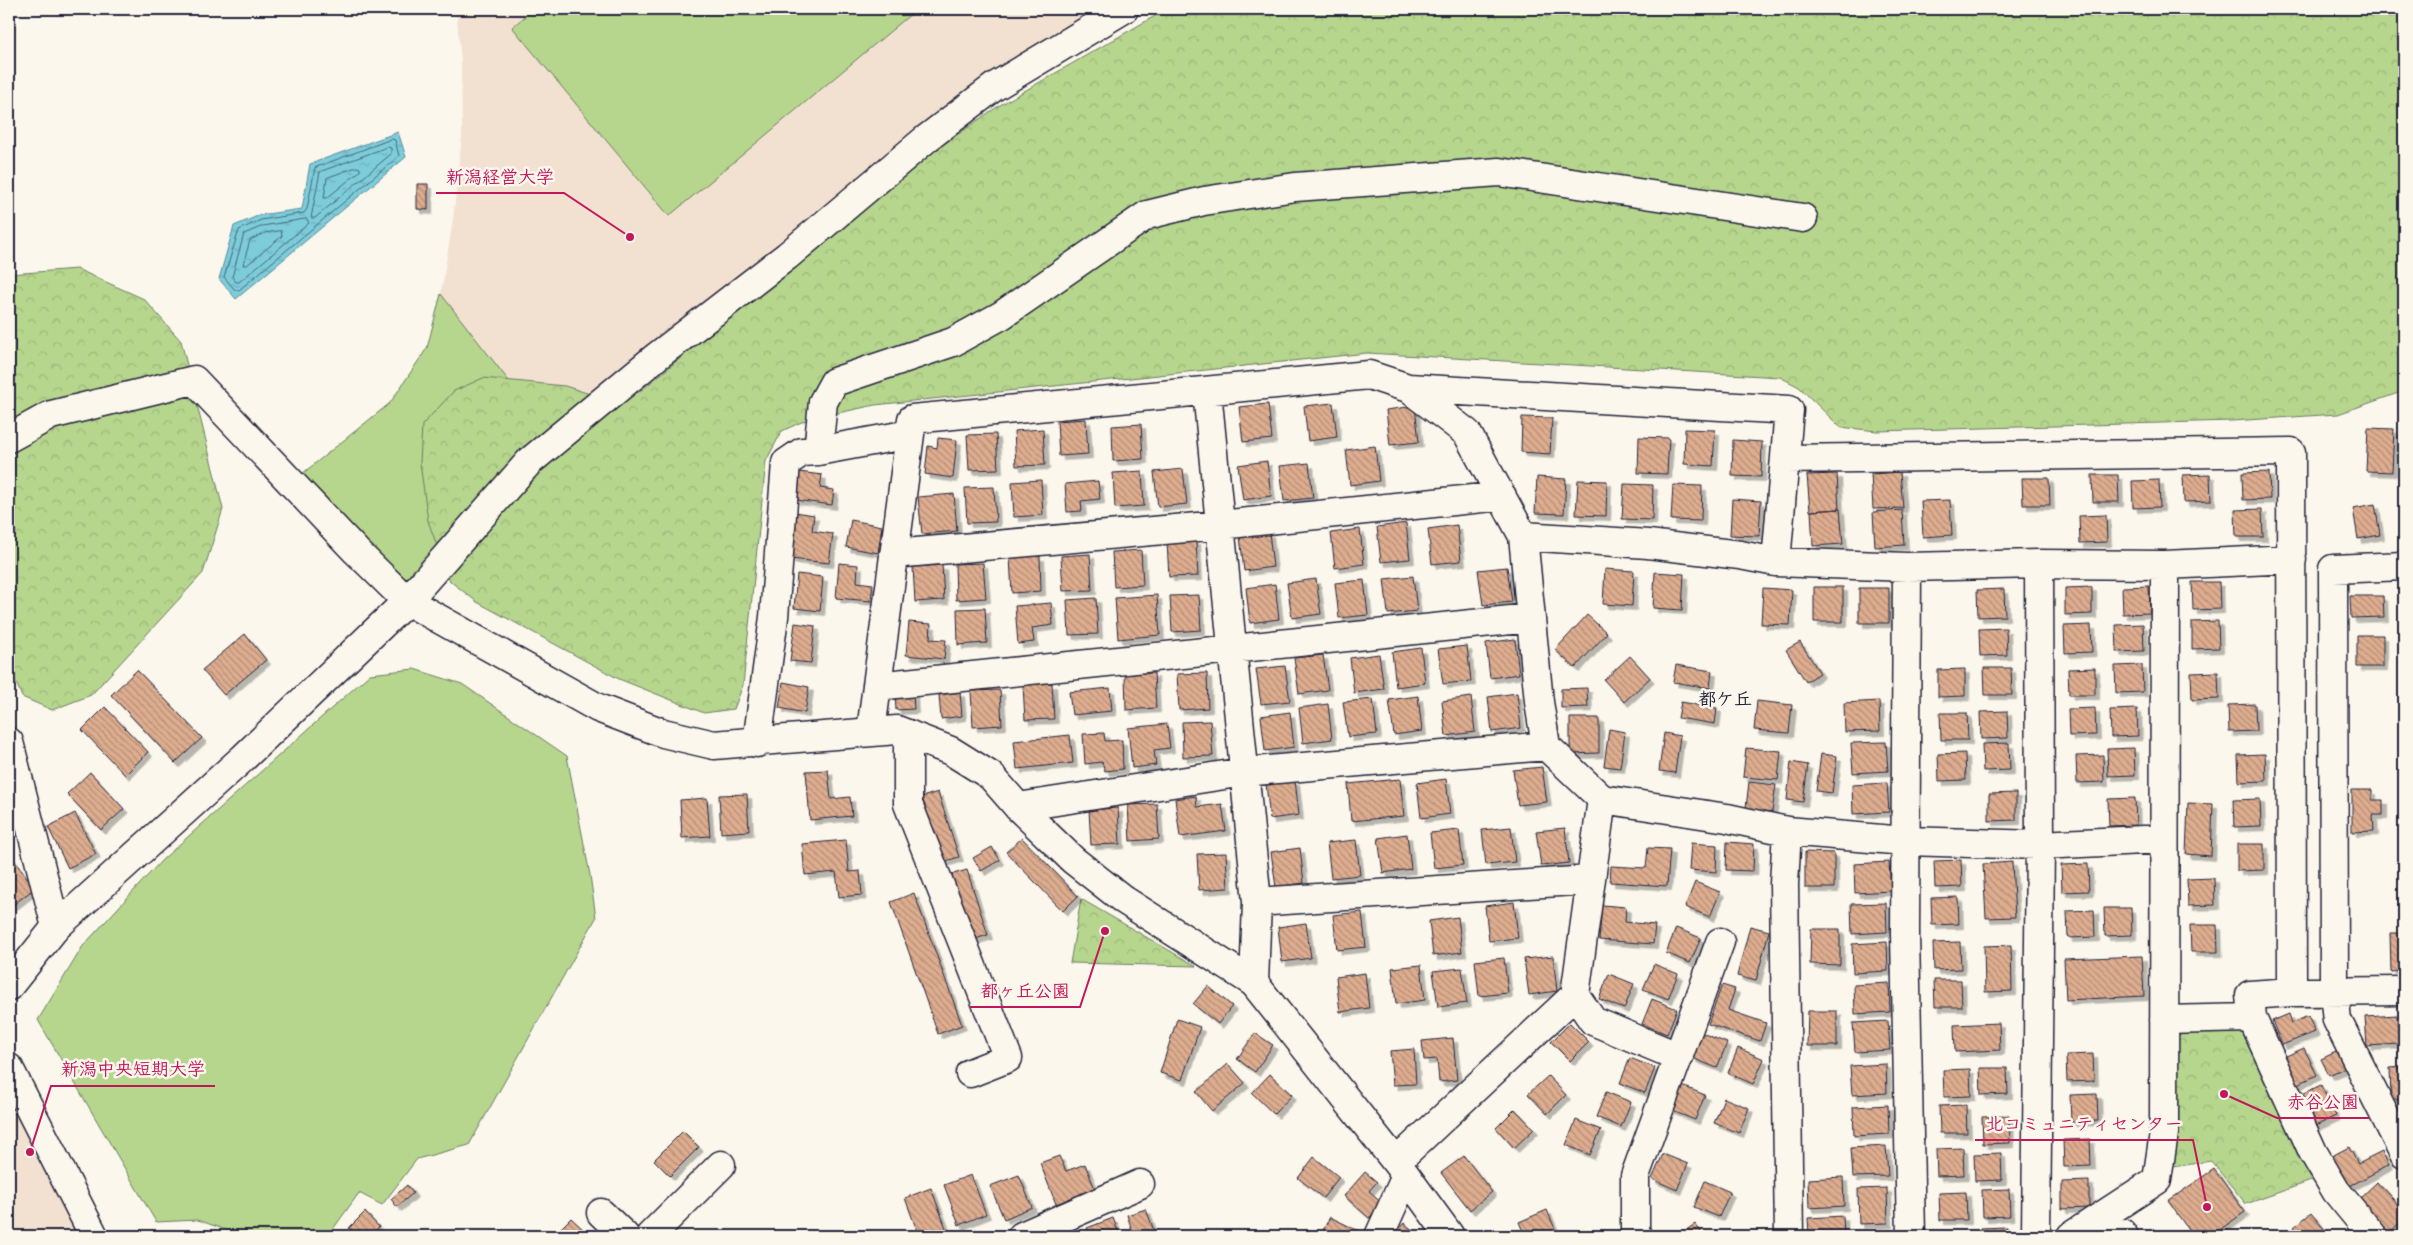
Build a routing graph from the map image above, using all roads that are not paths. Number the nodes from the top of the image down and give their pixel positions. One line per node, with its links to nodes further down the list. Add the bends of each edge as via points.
1 (1124, 9): 19 (street, via 994,87 926,139 787,256 656,357 529,462)
2 (1803, 218): 7 (street, via 1499,172 1295,187 1204,201 1147,214 1002,315 961,337 834,382 823,402)
3 (1408, 388): 4 (street, via 1369,375); 8 (street, via 1789,410); 9 (street, via 1467,433)
4 (1207, 391): 5 (street, via 912,419); 10 (street)
5 (910, 434): 7 (street); 12 (street)
6 (9, 438): 19 (street, via 51,415 194,380)
7 (818, 451): 26 (street, via 802,452 786,463 774,617)
8 (1786, 459): 13 (street, via 2291,452); 14 (street)
9 (1502, 496): 10 (street); 11 (street)
10 (1220, 525): 12 (street); 21 (street)
11 (1523, 536): 14 (street, via 1648,544); 20 (street)
12 (894, 554): 22 (street)
13 (2292, 559): 16 (street); 42 (street)
14 (1776, 562): 18 (street)
15 (2039, 564): 16 (street); 18 (street); 34 (street)
16 (2165, 565): 32 (street)
17 (2404, 566): 43 (street, via 2332,569)
18 (1907, 567): 33 (street)
19 (407, 601): 26 (street, via 598,708 663,733 714,745); 37 (street, via 242,759)
20 (1530, 618): 21 (street); 27 (street)
21 (1232, 650): 22 (street); 28 (street)
22 (877, 686): 23 (street)
23 (871, 731): 24 (street, via 897,730); 26 (street)
24 (908, 734): 30 (street, via 951,750 991,776); 49 (street, via 908,804 1008,1058)
25 (9, 742): 37 (street)
26 (757, 743)
27 (1546, 746): 28 (street); 29 (street)
28 (1244, 772): 30 (street); 36 (street)
29 (1602, 799): 31 (street, via 1727,818); 35 (street)
30 (1018, 807): 39 (street, via 1073,860 1124,900)
31 (1787, 832): 33 (street); 63 (street, via 1784,884)
32 (2164, 838): 34 (street); 46 (street)
33 (1905, 841): 34 (street); 64 (street)
34 (2040, 845): 65 (street)
35 (1590, 880): 36 (street); 44 (street)
36 (1257, 902): 39 (street)
37 (56, 927): 40 (street)
38 (1720, 942): 47 (street)
39 (1254, 983): 53 (street)
40 (9, 986)
41 (2404, 991): 43 (street)
42 (2292, 992): 43 (street); 45 (street, via 2250,995)
43 (2334, 993): 50 (street, via 2337,1020)
44 (1576, 996): 47 (street, via 1593,1021); 53 (street)
45 (2252, 1018): 46 (street); 69 (street, via 2313,1152 2336,1191)
46 (2164, 1020): 66 (street, via 2164,1133 2157,1180)
47 (1679, 1057): 62 (street, via 1636,1176 1635,1232)
48 (9, 1068): 56 (street)
49 (970, 1073)
50 (2396, 1121): 51 (street)
51 (2404, 1154)
52 (720, 1165): 58 (street)
53 (1401, 1169): 60 (street); 61 (street)
54 (1140, 1184): 59 (street)
55 (601, 1213): 57 (street)
56 (94, 1236)
57 (625, 1236)
58 (650, 1236)
59 (1022, 1236)
60 (1378, 1236)
61 (1450, 1236)
62 (1638, 1236)
63 (1789, 1236)
64 (1911, 1236)
65 (2036, 1236)
66 (2071, 1236)
67 (2117, 1236): 68 (street, via 2122,1233)
68 (2124, 1236)
69 (2373, 1236)

